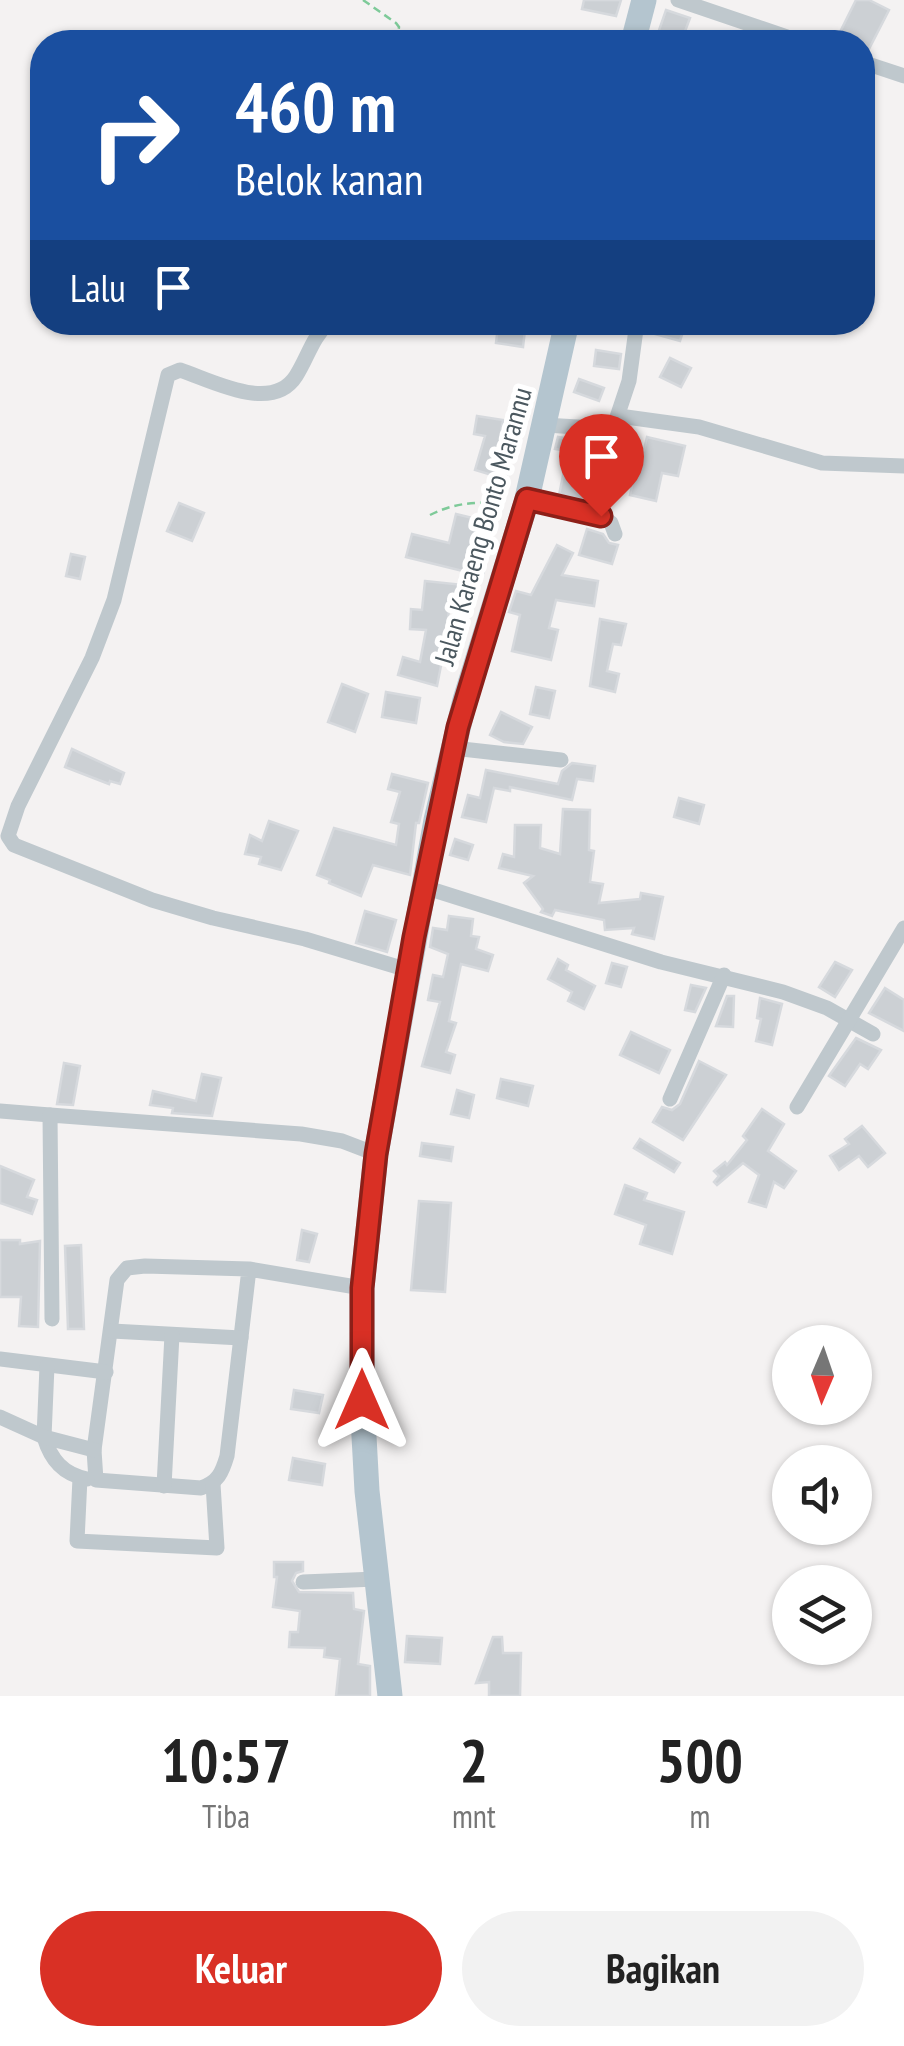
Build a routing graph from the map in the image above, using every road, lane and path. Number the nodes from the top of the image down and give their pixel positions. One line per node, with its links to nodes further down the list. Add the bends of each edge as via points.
1 (364, 0): 4 (path)
2 (644, 0): 5 (main road)
3 (678, 0): 6 (street)
4 (399, 30)
5 (636, 30)
6 (767, 30)
7 (875, 66): 8 (street)
8 (904, 76)
9 (317, 335): 22 (street, via 296,376 276,390 245,394 180,370 168,376 114,600 8,836 14,845 126,891)
10 (563, 335): 13 (main road, Jalan Karaeng Bonto Marannu)
11 (635, 335): 12 (street)
12 (619, 416): 13 (street, via 610,429); 14 (street, via 700,427 822,463)
13 (545, 425): 15 (main road, Jalan Karaeng Bonto Marannu)
14 (904, 466)
15 (527, 501): 16 (path, via 471,501); 17 (street, via 606,518); 18 (main road, Jalan Karaeng Bonto Marannu)
16 (430, 515)
17 (615, 534)
18 (452, 748): 19 (street); 20 (main road, Jalan Karaeng Bonto Marannu)
19 (561, 760)
20 (424, 887): 22 (main road, Jalan Karaeng Bonto Marannu); 23 (street)
21 (904, 928): 24 (street)
22 (408, 970): 30 (main road, Jalan Karaeng Bonto Marannu)
23 (724, 975): 24 (street); 26 (street)
24 (850, 1021): 25 (street); 27 (street)
25 (873, 1034)
26 (670, 1099)
27 (797, 1108)
28 (0, 1111): 29 (street)
29 (50, 1115): 30 (street, via 301,1134); 33 (street)
30 (376, 1154): 32 (main road, Jalan Karaeng Bonto Marannu)
31 (249, 1269): 32 (street); 34 (street, via 127,1268 117,1280); 36 (street)
32 (362, 1288): 46 (main road, Jalan Karaeng Bonto Marannu, via 363,1446)
33 (52, 1319)
34 (112, 1331): 35 (street); 39 (street)
35 (172, 1334): 36 (street); 45 (street)
36 (241, 1338): 44 (street, via 227,1456)
37 (0, 1360): 38 (street)
38 (47, 1366): 39 (street); 41 (street)
39 (106, 1372): 42 (street)
40 (0, 1418): 41 (street)
41 (44, 1437): 42 (street); 43 (street, via 57,1464)
42 (94, 1450): 43 (street)
43 (88, 1479): 44 (street, via 77,1540 217,1548); 45 (street)
44 (213, 1484): 45 (street)
45 (164, 1486)
46 (376, 1579): 47 (street); 48 (main road, Jalan Karaeng Bonto Marannu)
47 (304, 1582)
48 (390, 1696)

